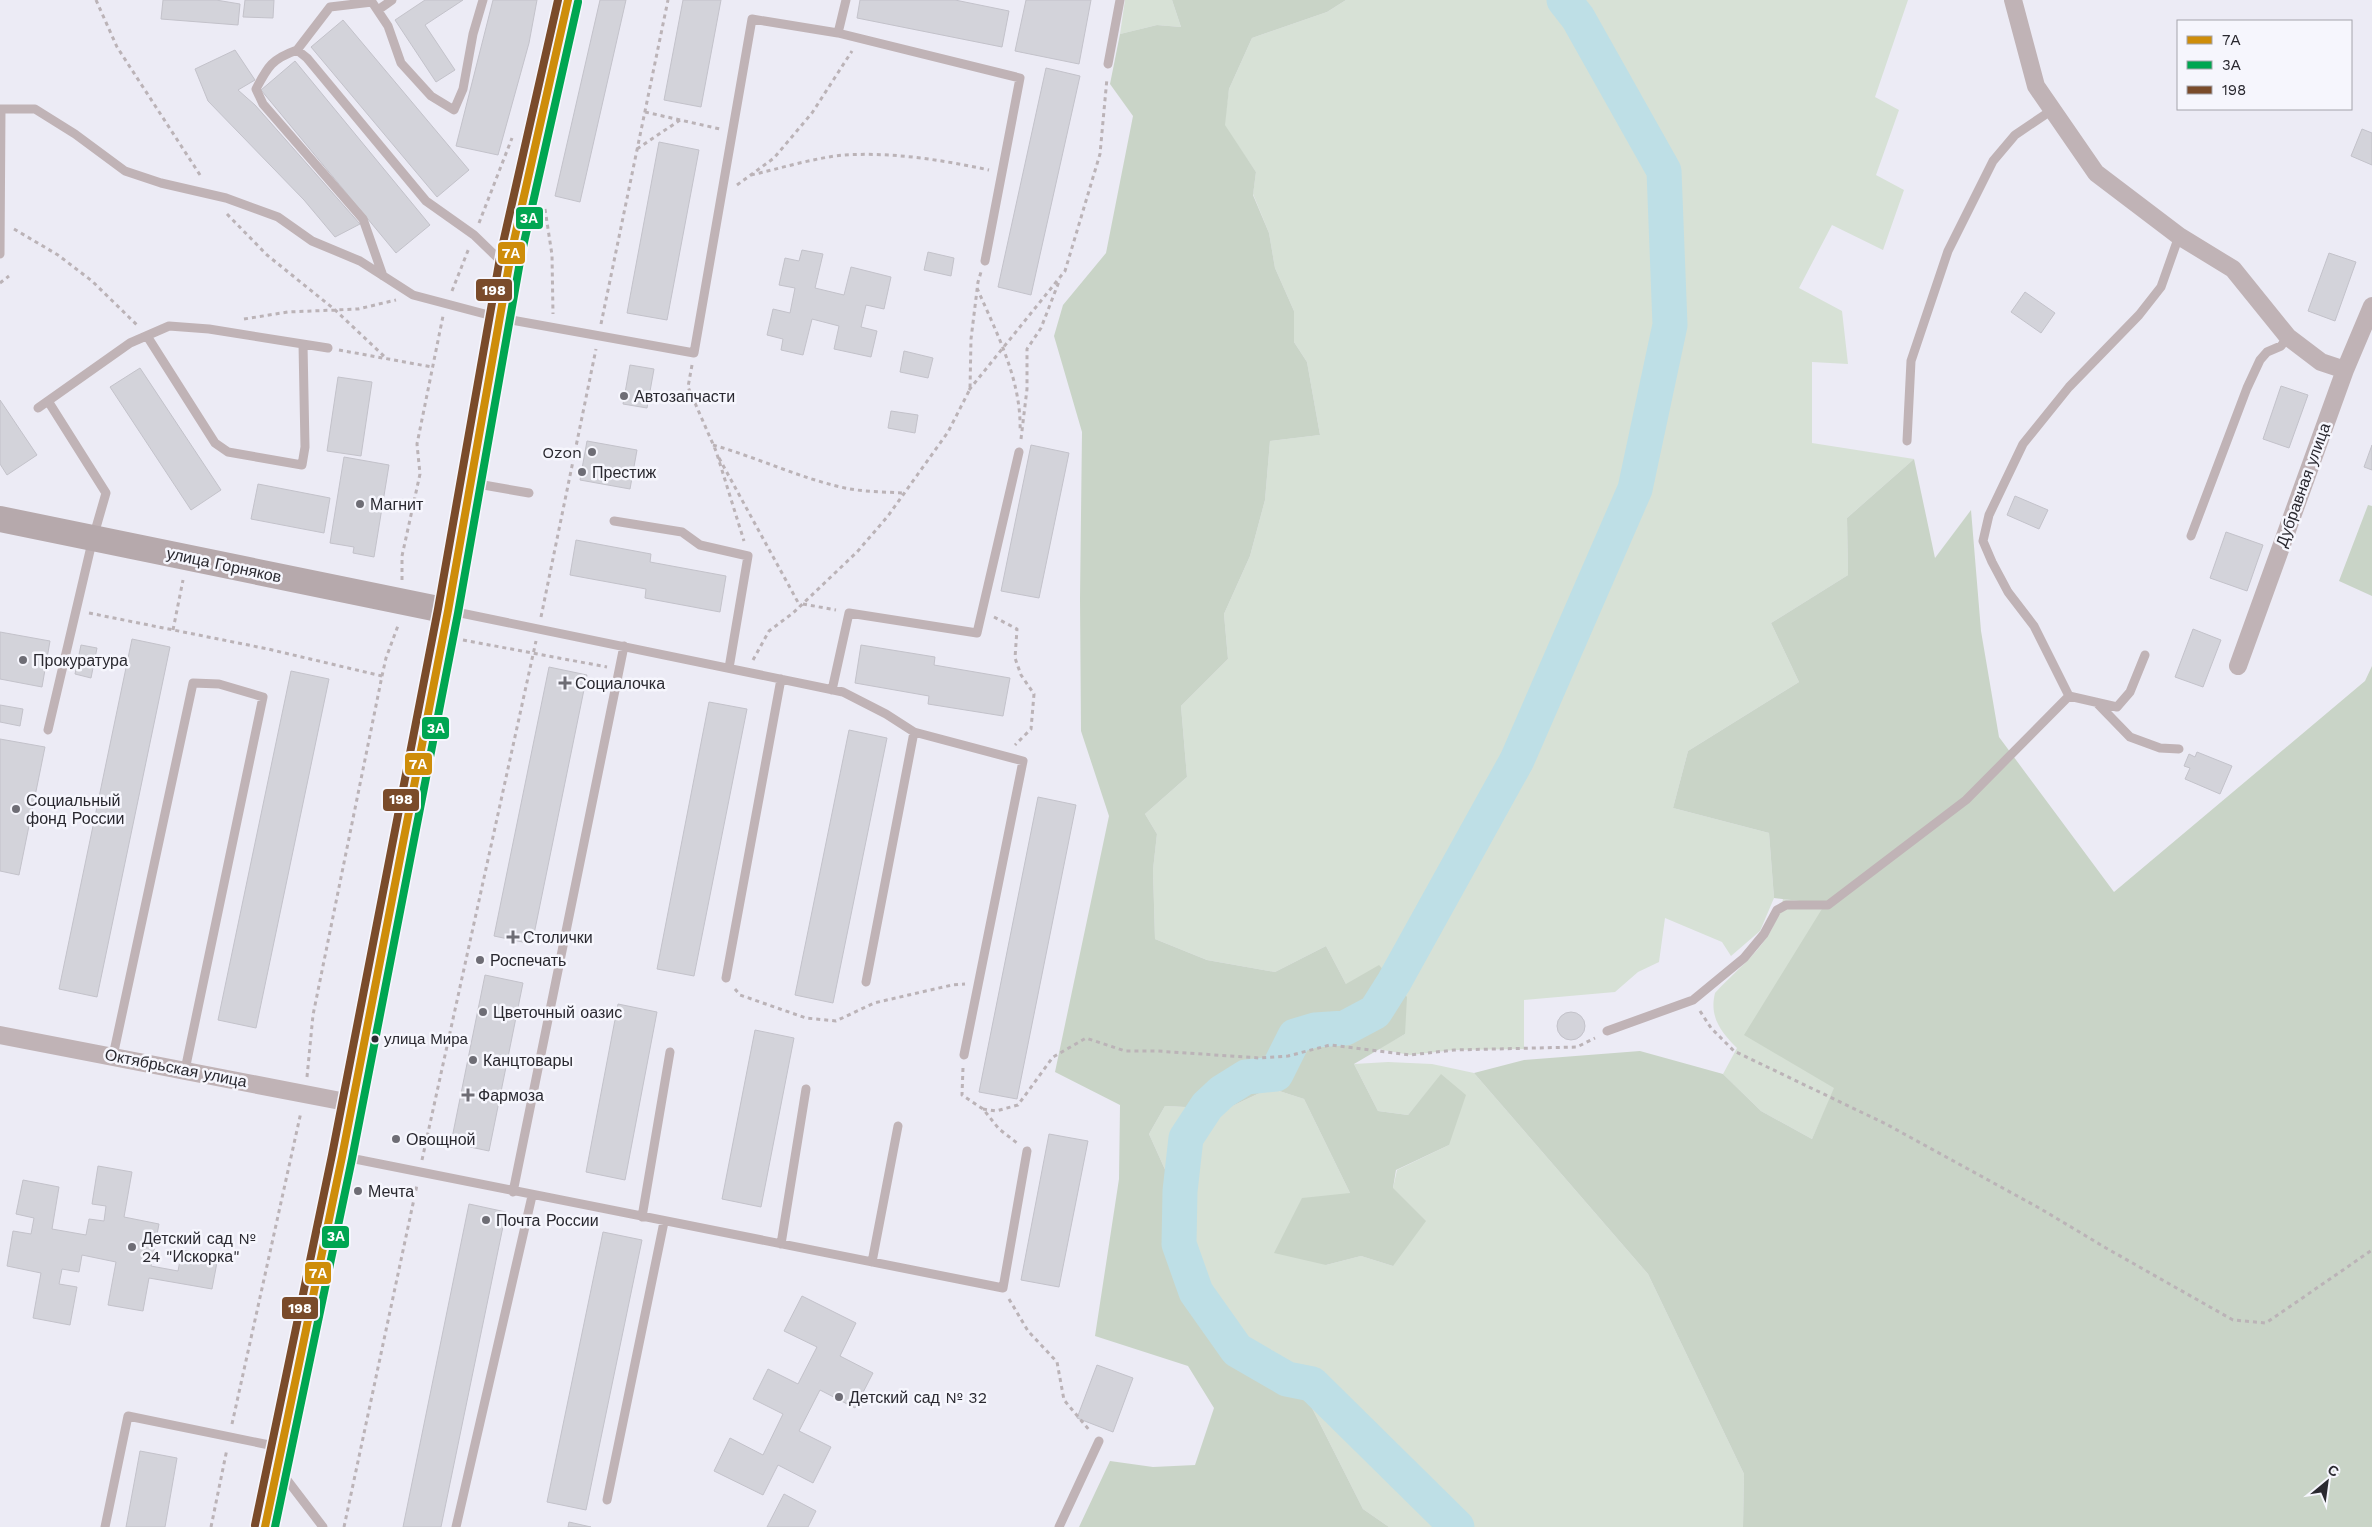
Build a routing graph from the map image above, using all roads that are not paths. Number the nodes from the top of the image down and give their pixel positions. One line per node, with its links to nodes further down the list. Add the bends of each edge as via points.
1 (392, 0): 7 (lane)
2 (483, 0): 7 (lane, via 463,89 454,110 431,96 401,62 388,26)
3 (568, 0): 15 (main road)
4 (846, 0): 8 (lane)
5 (1120, 0): 10 (lane)
6 (2013, 0): 11 (street, via 2036,86)
7 (378, 10): 9 (lane, via 372,2 330,7)
8 (838, 33): 14 (lane, via 1020,78); 18 (lane, via 752,19 694,354)
9 (297, 50): 15 (lane, via 426,201 474,235); 16 (lane, via 269,64 256,89 263,104 363,219)
10 (1108, 64)
11 (2052, 110): 12 (street, via 2096,173); 26 (lane, via 2015,135 1993,161 1948,251 1911,361)
12 (2179, 236): 20 (street, via 2232,269); 41 (lane, via 2161,287 2139,315 2069,387 2023,444 1989,515 1983,541 1992,562 2008,592 2034,626)
13 (0, 254): 16 (lane, via 1,109 35,109 125,171 226,198 278,217 312,240 360,261)
14 (985, 261)
15 (509, 268): 18 (main road)
16 (383, 276): 18 (lane, via 413,296)
17 (2372, 306): 23 (street, Дубравная улица)
18 (500, 318): 28 (main road)
19 (147, 336): 21 (lane, via 169,326 209,328); 21 (lane, via 215,443 228,452 302,465 305,447); 24 (lane, via 130,343)
20 (2288, 337): 23 (street, via 2321,362); 32 (lane, via 2281,346 2260,360)
21 (303, 344): 22 (lane)
22 (328, 348)
23 (2345, 370): 37 (street, Дубравная улица)
24 (48, 401): 25 (lane); 33 (lane, via 106,493)
25 (38, 408)
26 (1906, 441)
27 (1019, 452): 40 (lane, via 978,633 849,613)
28 (470, 483): 29 (lane); 34 (main road)
29 (528, 493)
30 (0, 519): 33 (main road, улица Горняков)
31 (614, 521): 38 (lane, via 682,532 700,545 748,556)
32 (2191, 536)
33 (93, 538): 34 (main road, улица Горняков); 43 (lane)
34 (448, 610): 35 (lane); 55 (main road)
35 (624, 646): 38 (lane); 59 (lane)
36 (2145, 655): 42 (lane, via 2130,692 2116,707)
37 (2238, 666)
38 (729, 668): 39 (lane)
39 (781, 679): 40 (lane); 46 (lane)
40 (832, 690): 44 (lane, via 844,692)
41 (2069, 696): 42 (lane); 48 (lane, via 1966,800 1828,904 1786,905 1776,910 1764,934 1744,958 1693,1000)
42 (2096, 702): 45 (lane, via 2130,737 2160,748)
43 (48, 730)
44 (914, 732): 47 (lane); 51 (lane, via 1023,761)
45 (2179, 749)
46 (726, 978)
47 (866, 982)
48 (1607, 1031)
49 (0, 1035): 52 (street, Октябрьская улица)
50 (670, 1052): 61 (lane)
51 (964, 1055)
52 (113, 1056): 53 (street, Октябрьская улица); 53 (lane, via 193,683 219,684 263,697)
53 (186, 1070): 55 (street, Октябрьская улица)
54 (806, 1089): 63 (lane)
55 (351, 1103): 58 (main road)
56 (898, 1126): 64 (lane)
57 (1027, 1151): 64 (lane, via 1003,1288)
58 (342, 1157): 59 (lane); 66 (main road)
59 (513, 1192): 60 (lane)
60 (532, 1196): 61 (lane); 71 (lane)
61 (642, 1217): 62 (lane)
62 (664, 1222): 63 (lane); 67 (lane)
63 (781, 1244): 64 (lane)
64 (872, 1262)
65 (1099, 1440): 72 (lane)
66 (279, 1457): 68 (lane, via 230,1436 128,1416); 69 (main road); 70 (lane)
67 (607, 1500)
68 (105, 1527)
69 (265, 1527)
70 (323, 1527)
71 (456, 1527)
72 (1059, 1527)

